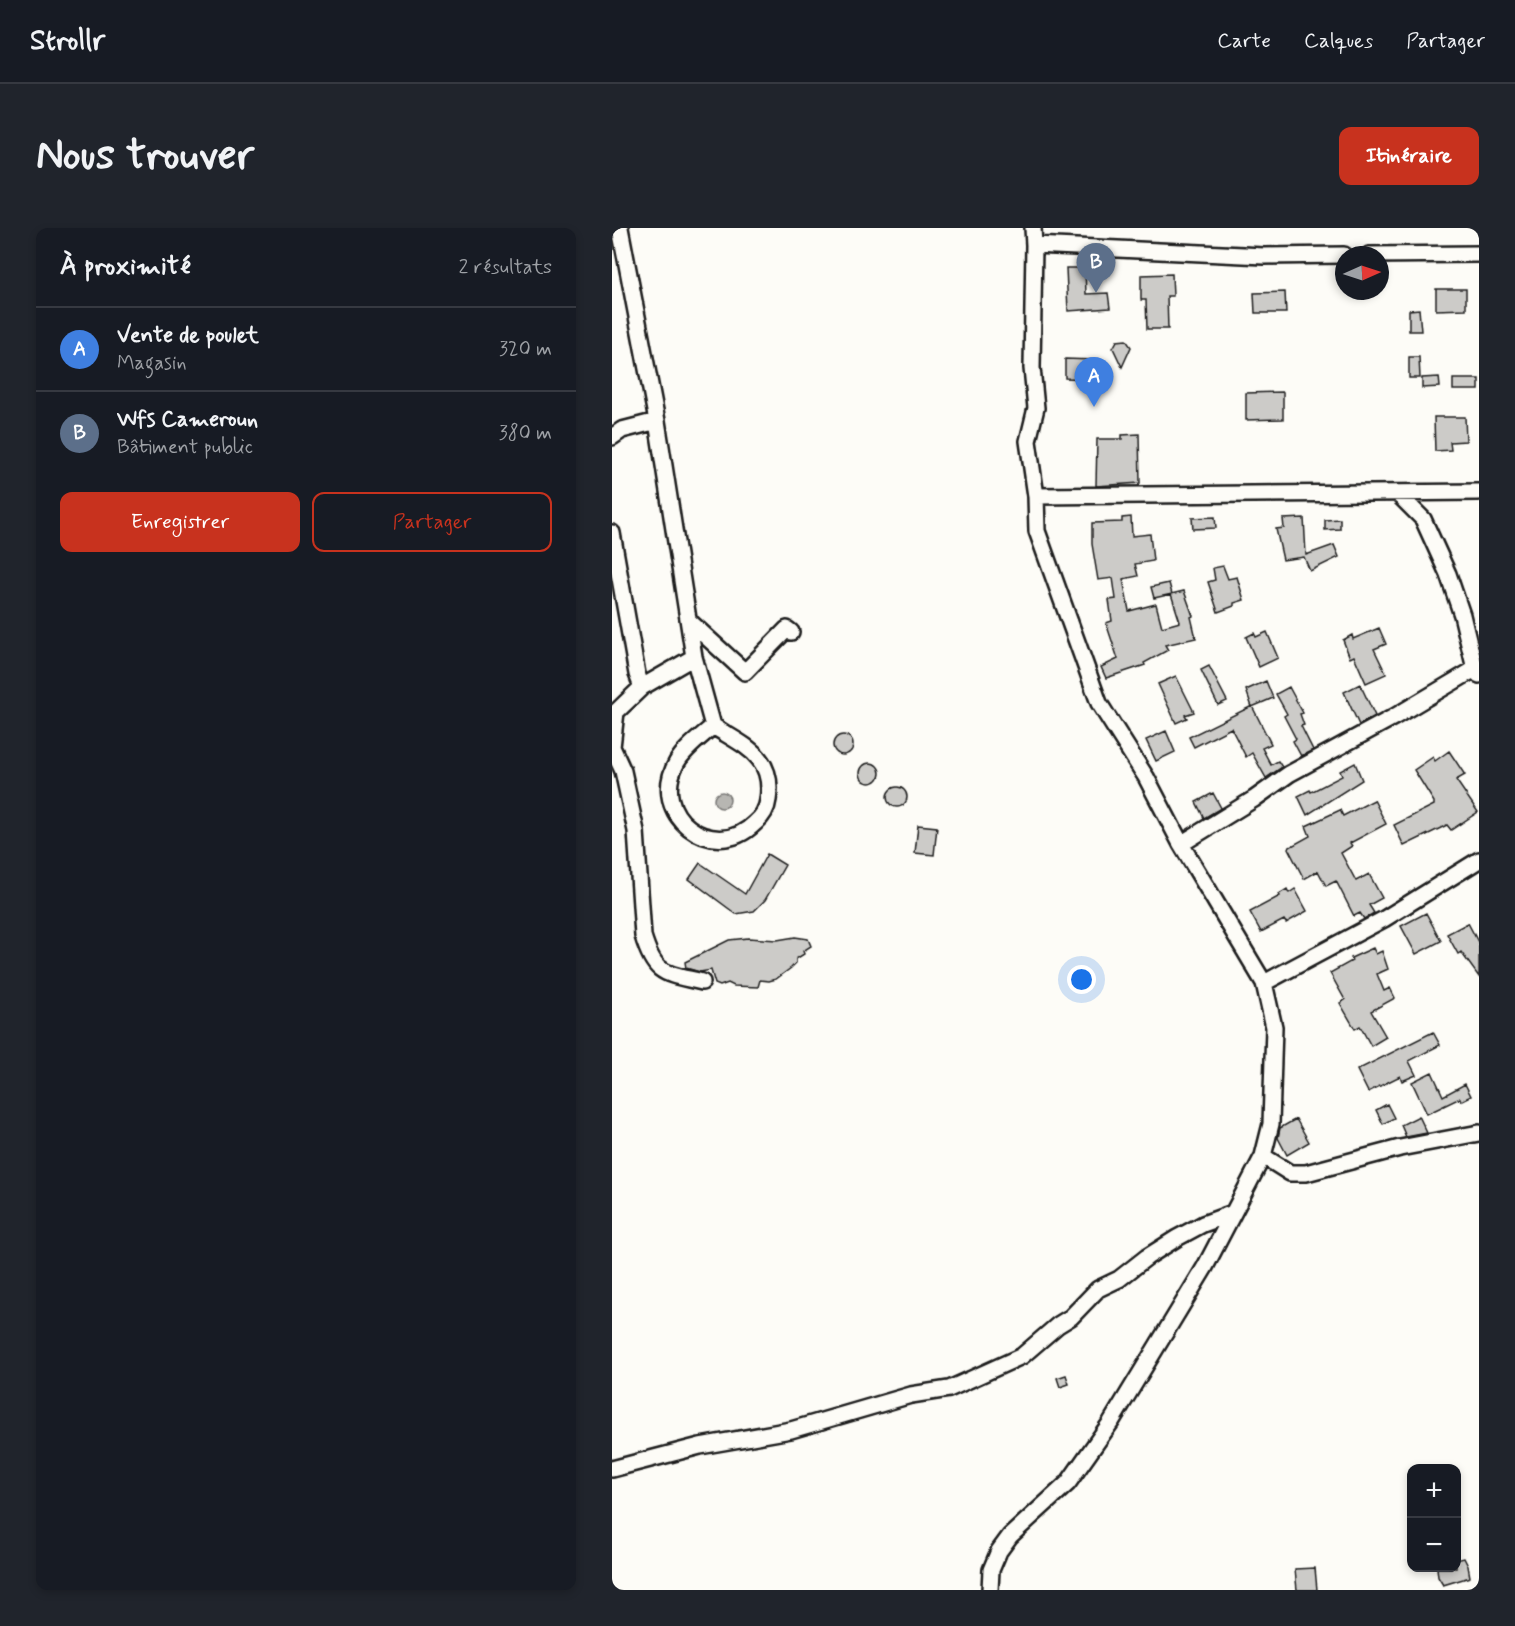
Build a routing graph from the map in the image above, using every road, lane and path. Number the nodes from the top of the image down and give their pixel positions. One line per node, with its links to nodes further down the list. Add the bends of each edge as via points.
1 (620, 228): 7 (street)
2 (1033, 228): 3 (street)
3 (1034, 245): 5 (street, via 1264,256); 11 (street, via 1032,368 1036,408 1028,441)
4 (1479, 254): 6 (street)
5 (1335, 255)
6 (1389, 255)
7 (657, 421): 8 (street, via 622,430); 13 (street)
8 (612, 437)
9 (1479, 492): 10 (street)
10 (1397, 493): 11 (street); 14 (street, via 1423,519)
11 (1036, 496): 20 (street, via 1037,531 1099,703 1146,777)
12 (612, 533): 18 (street)
13 (689, 621): 15 (street); 16 (street)
14 (1473, 636): 17 (street)
15 (694, 657): 18 (street); 19 (street)
16 (745, 672)
17 (1477, 672): 20 (street, via 1289,774)
18 (642, 687): 22 (street, via 616,712 612,747 623,771 636,831 643,936 658,968)
19 (713, 726): 19 (street, via 753,751 764,765 770,785 768,803 759,820 743,833 724,838 705,836 688,827 675,812 669,792 678,760)
20 (1181, 844): 23 (street)
21 (1479, 860): 23 (street, via 1384,919)
22 (702, 982)
23 (1264, 983): 25 (street, via 1274,1027 1271,1124)
24 (1479, 1133): 25 (street, via 1400,1148 1306,1173 1290,1173)
25 (1263, 1156): 26 (street)
26 (1233, 1213): 27 (street, via 1177,1238 1098,1289 1071,1317 1022,1356 949,1389 911,1395 791,1430 700,1446); 28 (street, via 1180,1310 1088,1457 1068,1483 999,1551)
27 (612, 1468)
28 (990, 1590)

